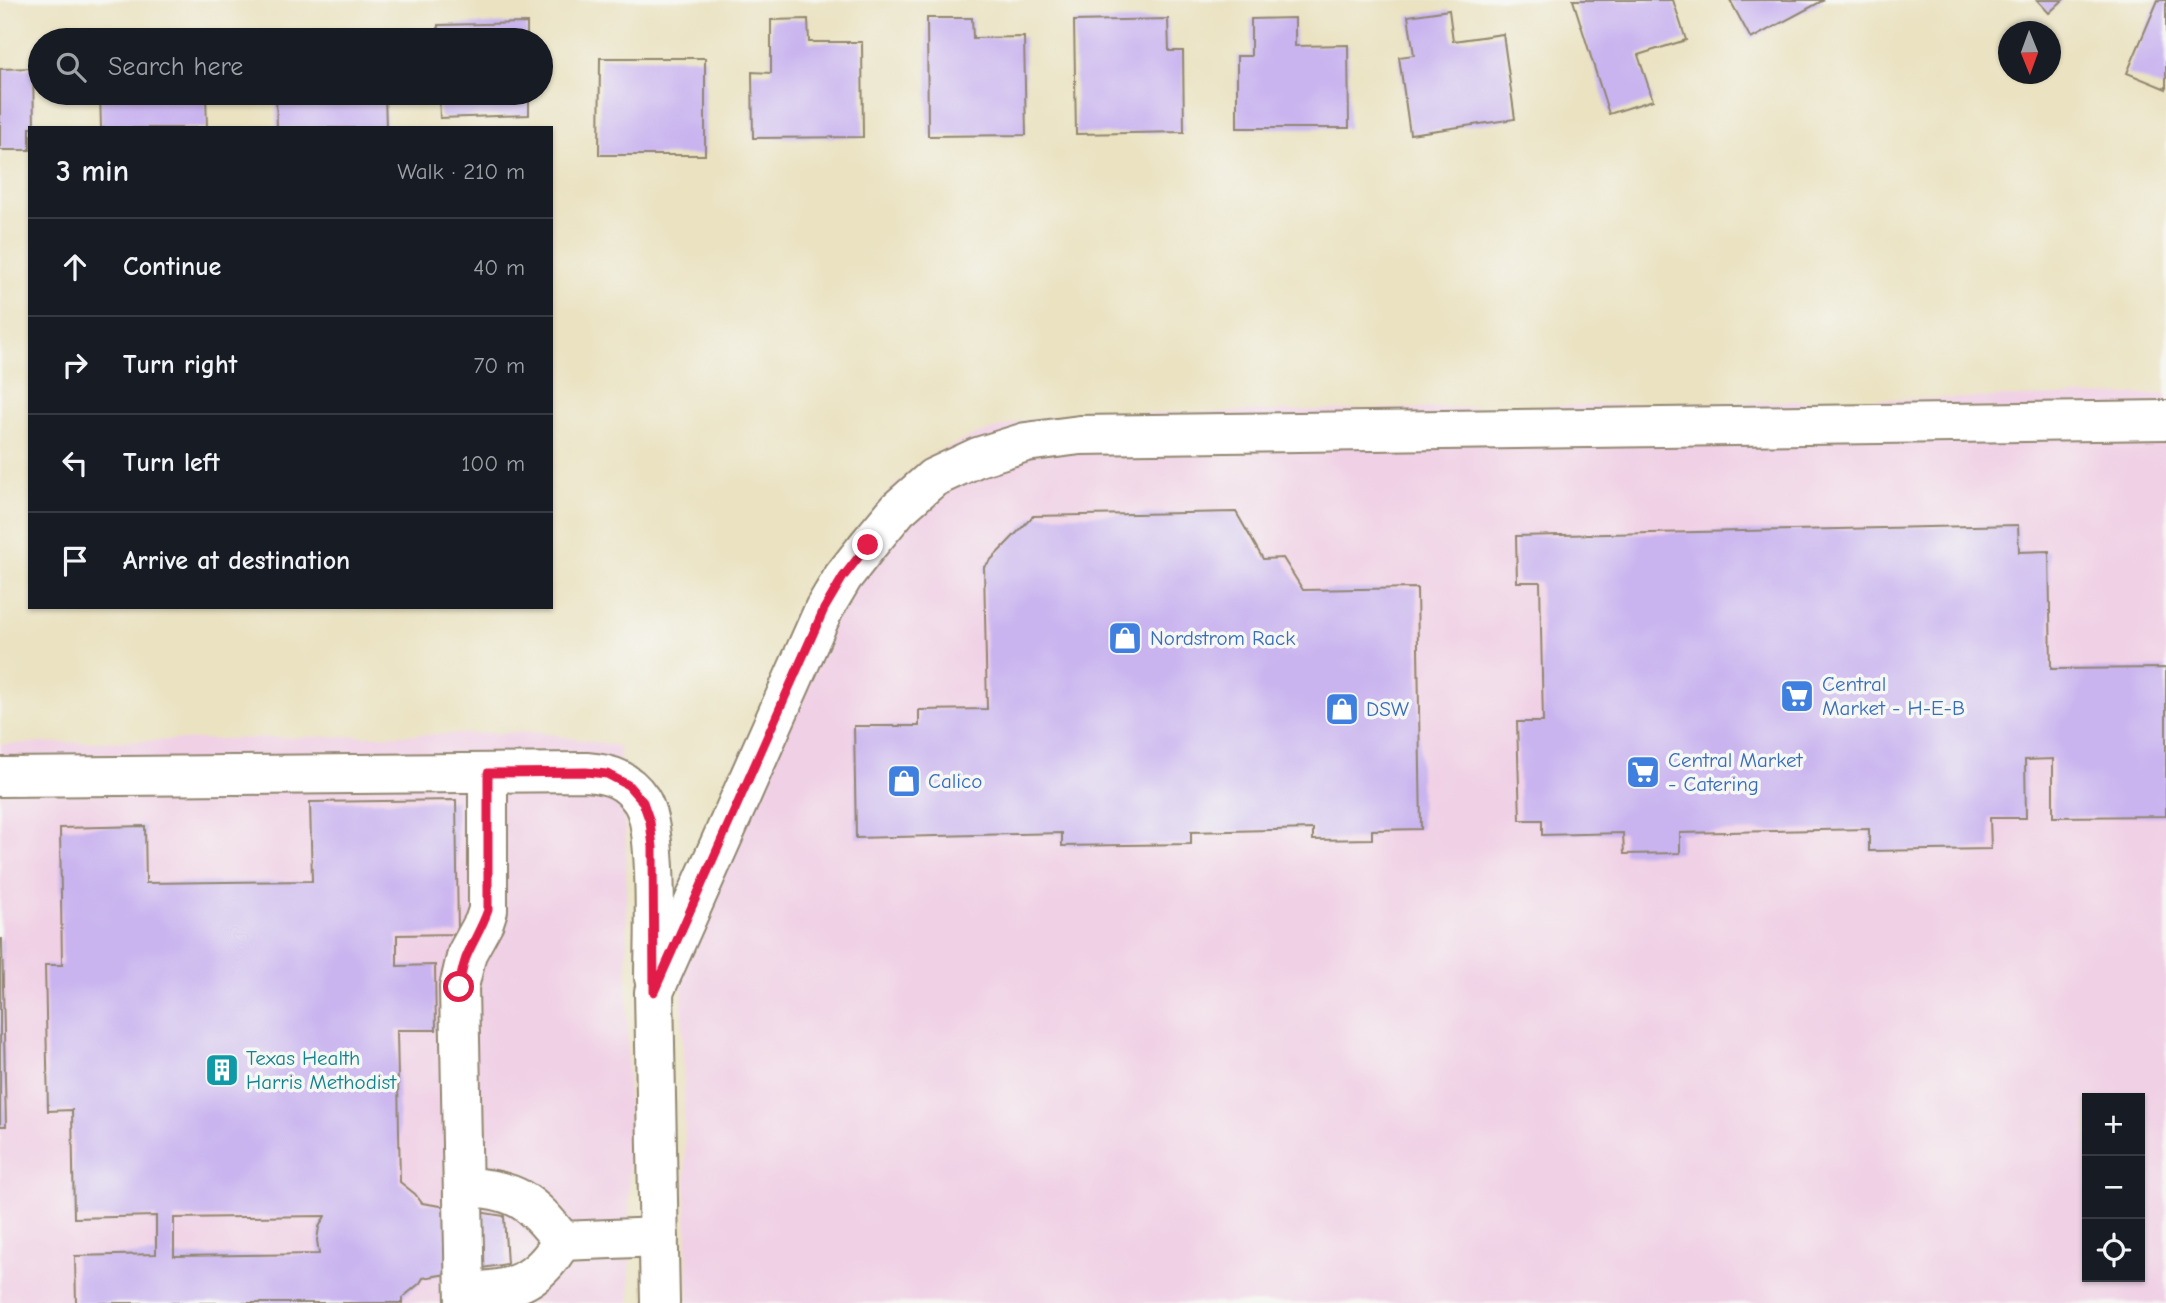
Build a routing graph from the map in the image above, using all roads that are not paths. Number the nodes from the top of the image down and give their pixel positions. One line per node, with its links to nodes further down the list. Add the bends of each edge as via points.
1 (2166, 420): 4 (lane, via 1080,435 1026,442 978,457 933,478 898,509 837,587)
2 (488, 773): 3 (lane); 4 (lane, via 607,774 628,785 643,802 653,847); 5 (lane, via 488,910 467,954 459,987)
3 (0, 778)
4 (654, 992): 6 (lane)
5 (463, 1187): 7 (lane, via 494,1189 529,1203); 8 (lane)
6 (659, 1237): 7 (lane); 9 (lane)
7 (562, 1241): 8 (lane, via 539,1272 525,1282)
8 (465, 1297)
9 (660, 1303)

